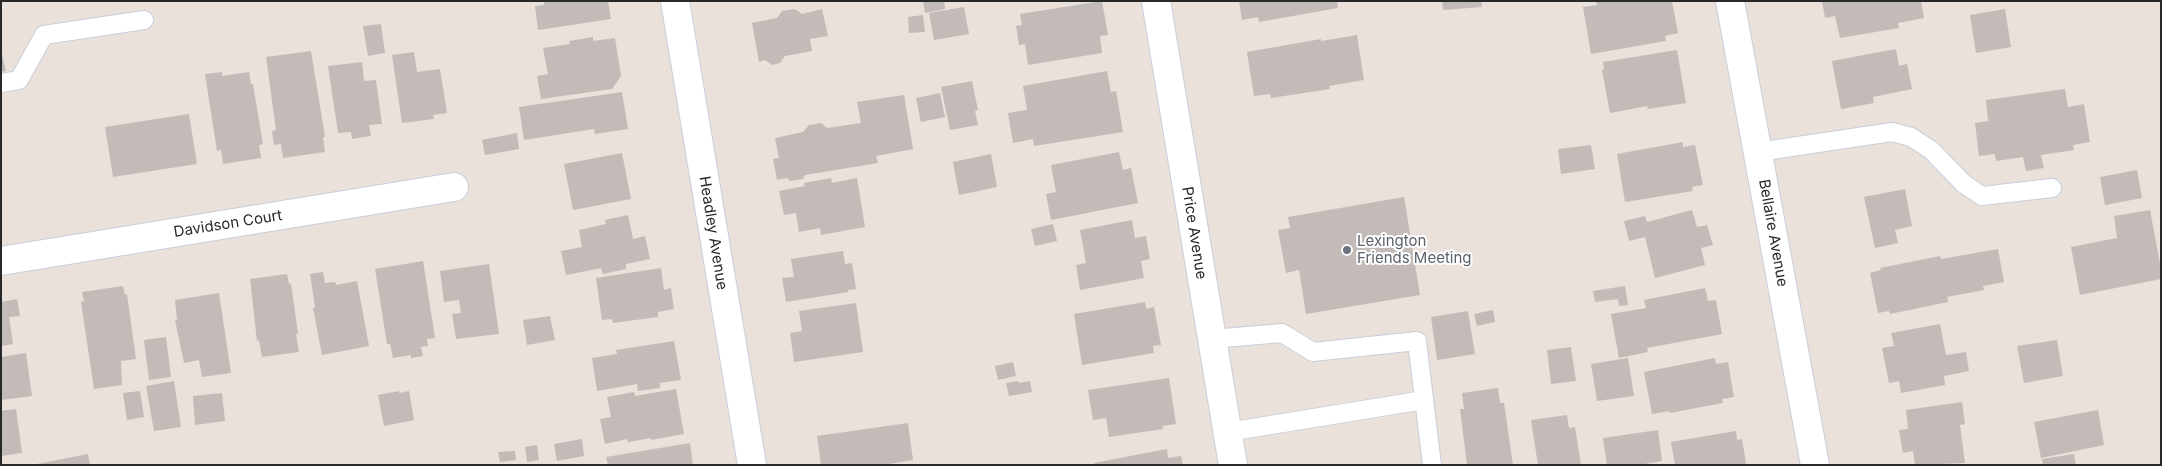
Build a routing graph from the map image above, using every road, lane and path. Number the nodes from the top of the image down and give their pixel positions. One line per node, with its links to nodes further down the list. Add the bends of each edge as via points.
1 (675, 1): 13 (street, Headley Avenue)
2 (1156, 1): 10 (street, Price Avenue)
3 (1730, 1): 6 (street, Bellaire Avenue)
4 (144, 20): 5 (lane, via 44,35 19,80)
5 (1, 83)
6 (1758, 152): 8 (lane, via 1892,132 1911,137 1931,150 1964,184 1982,196); 16 (street, Bellaire Avenue)
7 (454, 186): 9 (street, Davidson Court)
8 (2052, 188)
9 (1, 261)
10 (1212, 339): 11 (lane, via 1282,333 1313,352 1417,341); 12 (street, Price Avenue)
11 (1424, 400): 12 (lane); 15 (lane)
12 (1228, 432): 14 (street, Price Avenue)
13 (752, 465)
14 (1233, 465)
15 (1432, 465)
16 (1815, 465)

